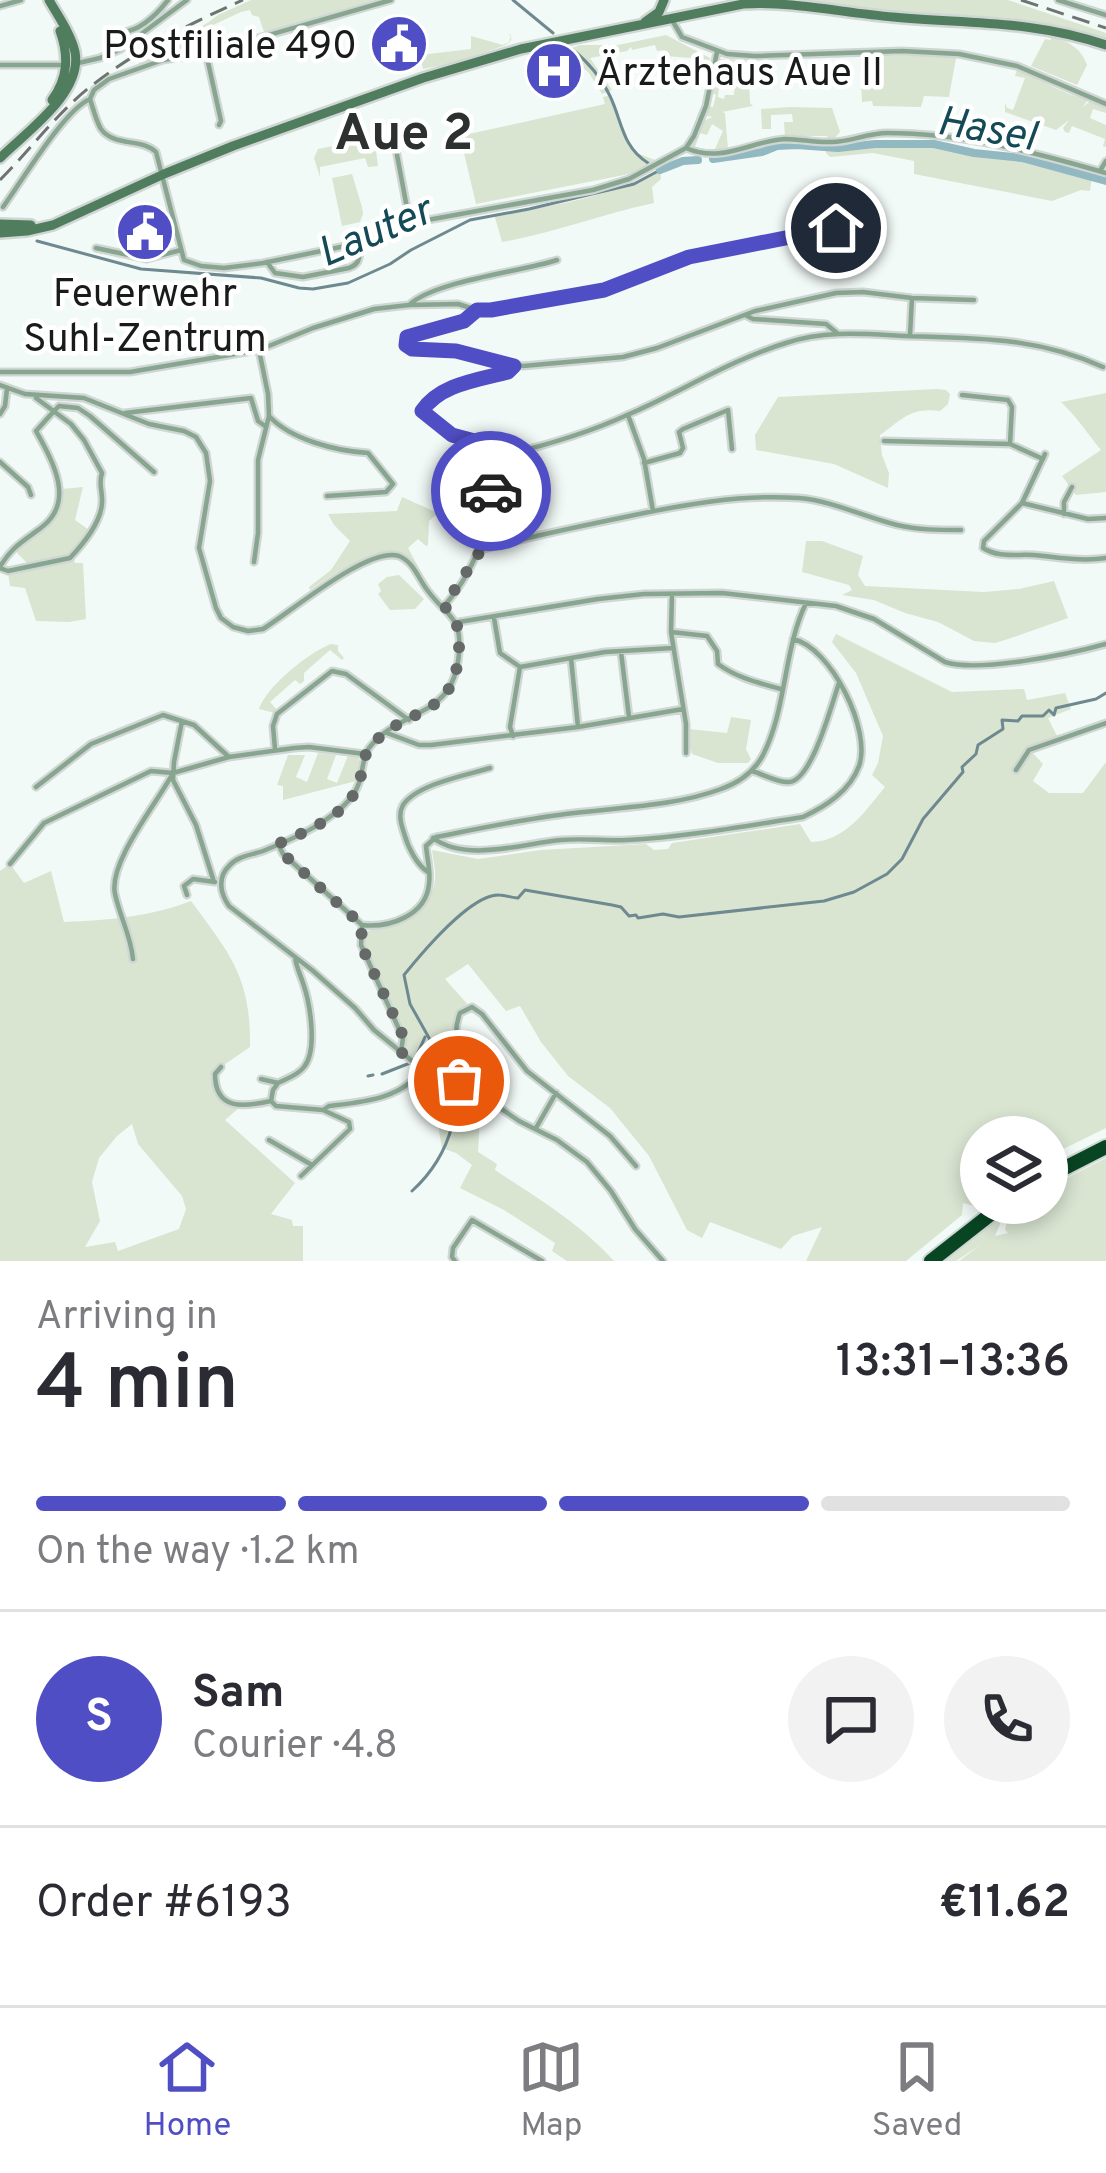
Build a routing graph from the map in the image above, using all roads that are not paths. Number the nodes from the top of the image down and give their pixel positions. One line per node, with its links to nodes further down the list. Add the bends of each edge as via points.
1 (21, 0): 8 (street)
2 (46, 0): 18 (main road, via 72,42)
3 (168, 0): 13 (street)
4 (188, 0): 18 (street, via 121,49)
5 (391, 0): 16 (street)
6 (665, 0): 10 (main road); 11 (main road); 12 (main road)
7 (1058, 0): 9 (street)
8 (0, 6)
9 (1106, 15)
10 (686, 16): 11 (main road); 14 (main road, via 773,4 1028,25)
11 (672, 19): 12 (main road); 15 (street, via 682,37)
12 (641, 26): 27 (main road, via 423,78)
13 (123, 32)
14 (1106, 45)
15 (717, 52): 20 (street, via 958,54 1017,65); 23 (street, via 703,117)
16 (206, 53): 19 (street, via 114,77); 22 (street)
17 (0, 64): 18 (street)
18 (71, 64): 24 (main road, via 68,89)
19 (90, 99): 27 (street, via 103,131 153,147); 28 (street)
20 (1106, 104)
21 (391, 123): 29 (street)
22 (219, 125)
23 (686, 148): 26 (street, via 710,155 782,139 940,134); 29 (street, via 593,190)
24 (0, 153)
25 (1106, 161): 26 (street)
26 (1103, 172)
27 (164, 174): 31 (main road, via 60,220); 34 (street)
28 (3, 207)
29 (410, 224): 32 (street)
30 (850, 227): 40 (street, via 689,257 604,290)
31 (0, 228)
32 (357, 243): 36 (street); 36 (street, via 356,266 330,272 289,276)
33 (96, 248): 34 (street, via 142,259)
34 (181, 250): 36 (street, via 201,266)
35 (557, 260): 39 (street)
36 (267, 262)
37 (912, 298): 38 (street); 41 (street, via 836,293); 43 (street)
38 (974, 301)
39 (409, 305): 40 (street); 44 (street, via 362,312)
40 (477, 310): 45 (street, via 407,337 406,345)
41 (746, 316): 42 (street); 45 (street, via 622,357)
42 (837, 333): 43 (street); 54 (street, via 782,344)
43 (910, 336): 46 (street, via 1014,340)
44 (259, 350): 47 (street, via 130,372); 55 (street)
45 (514, 366): 60 (street, via 446,390 422,411 452,435 493,446)
46 (1103, 367)
47 (0, 372)
48 (4, 387): 49 (street); 53 (street)
49 (35, 395): 51 (street); 52 (street, via 78,397)
50 (962, 395): 58 (street, via 1008,400)
51 (55, 410): 63 (street, via 78,408); 75 (street, via 38,435 56,467 59,502 49,522 16,544); 75 (street, via 102,472 100,512 74,555)
52 (125, 413): 56 (street, via 251,398); 78 (street, via 184,430 204,447 210,491 199,548 217,612 233,627 263,628 381,556 411,565)
53 (0, 414)
54 (628, 415): 60 (street); 62 (street)
55 (269, 416): 56 (street); 66 (street, via 324,446 368,453 393,484 386,492)
56 (265, 425): 74 (street)
57 (884, 441): 58 (street)
58 (1010, 444): 67 (street, via 1044,457)
59 (732, 449): 62 (street, via 728,410 683,429 680,453)
60 (496, 457): 72 (street)
61 (0, 462): 65 (street)
62 (644, 463): 68 (street)
63 (154, 472)
64 (1072, 487): 69 (street)
65 (31, 495)
66 (327, 496)
67 (1022, 502): 69 (street); 73 (street, via 983,548 1006,556)
68 (653, 511): 71 (street, via 802,498 901,526); 72 (street)
69 (1064, 514): 70 (street)
70 (1106, 518)
71 (961, 530)
72 (481, 550): 78 (street)
73 (1106, 558)
74 (254, 562)
75 (0, 567)
76 (672, 594): 77 (street); 79 (street); 81 (street)
77 (806, 603): 82 (street); 83 (street, via 874,620 957,666)
78 (444, 606): 80 (street)
79 (494, 616): 80 (street); 87 (street, via 500,653)
80 (458, 622): 92 (street, via 448,693)
81 (671, 632): 84 (street); 89 (street, via 707,636 724,669)
82 (793, 639): 88 (street, via 811,646); 89 (street)
83 (1106, 644)
84 (673, 647): 85 (street); 90 (street)
85 (621, 652): 86 (street); 91 (street)
86 (572, 658): 87 (street); 95 (street)
87 (520, 667): 97 (street)
88 (839, 683): 104 (street, via 801,776 791,783); 107 (street, via 862,740 860,764 830,802 803,817 694,835 485,850)
89 (781, 689): 104 (street)
90 (683, 709): 91 (street); 99 (street)
91 (629, 719): 95 (street)
92 (410, 720): 96 (street); 98 (street, via 332,671 278,714)
93 (182, 722): 101 (street); 105 (street); 106 (street, via 163,715 103,737)
94 (1106, 724): 103 (street, via 1029,750)
95 (578, 727): 97 (street)
96 (387, 733): 97 (street, via 419,745); 100 (street)
97 (513, 736)
98 (276, 750): 100 (street); 101 (street)
99 (686, 753)
100 (365, 754): 108 (street, via 349,800)
101 (229, 757): 105 (street)
102 (490, 768): 110 (street, via 436,784 403,806 407,842)
103 (1016, 770)
104 (752, 771): 107 (street, via 686,798)
105 (173, 773): 109 (street, via 151,771 50,819); 111 (street); 115 (street, via 115,878)
106 (36, 787)
107 (433, 838): 110 (street)
108 (278, 844): 111 (street, via 234,860); 113 (street)
109 (10, 864)
110 (428, 872): 113 (street, via 430,887 415,912)
111 (218, 883): 112 (street, via 193,879 184,886); 114 (street, via 229,906)
112 (187, 896)
113 (362, 925): 116 (street, via 361,945 404,1038)
114 (295, 957): 116 (street); 120 (street, via 311,1048 303,1069)
115 (133, 959)
116 (401, 1052): 118 (street)
117 (221, 1067): 123 (street, via 214,1078 229,1101)
118 (422, 1070): 121 (street); 124 (street, via 393,1093)
119 (261, 1079): 120 (street)
120 (278, 1083): 123 (street)
121 (471, 1088): 122 (street, via 456,1021 476,1008 522,1067); 125 (street)
122 (556, 1093): 125 (street); 130 (street)
123 (271, 1101): 124 (street)
124 (323, 1110): 129 (street, via 350,1129)
125 (536, 1128): 136 (street, via 595,1171)
126 (269, 1140): 129 (street)
127 (1106, 1143): 128 (highway)
128 (1068, 1162)
129 (312, 1165): 131 (street)
130 (636, 1166)
131 (301, 1176)
132 (965, 1224): 137 (highway)
133 (978, 1224): 138 (highway)
134 (455, 1261): 135 (street, via 453,1248 472,1220)
135 (542, 1261)
136 (663, 1261)
137 (918, 1261)
138 (931, 1261)

